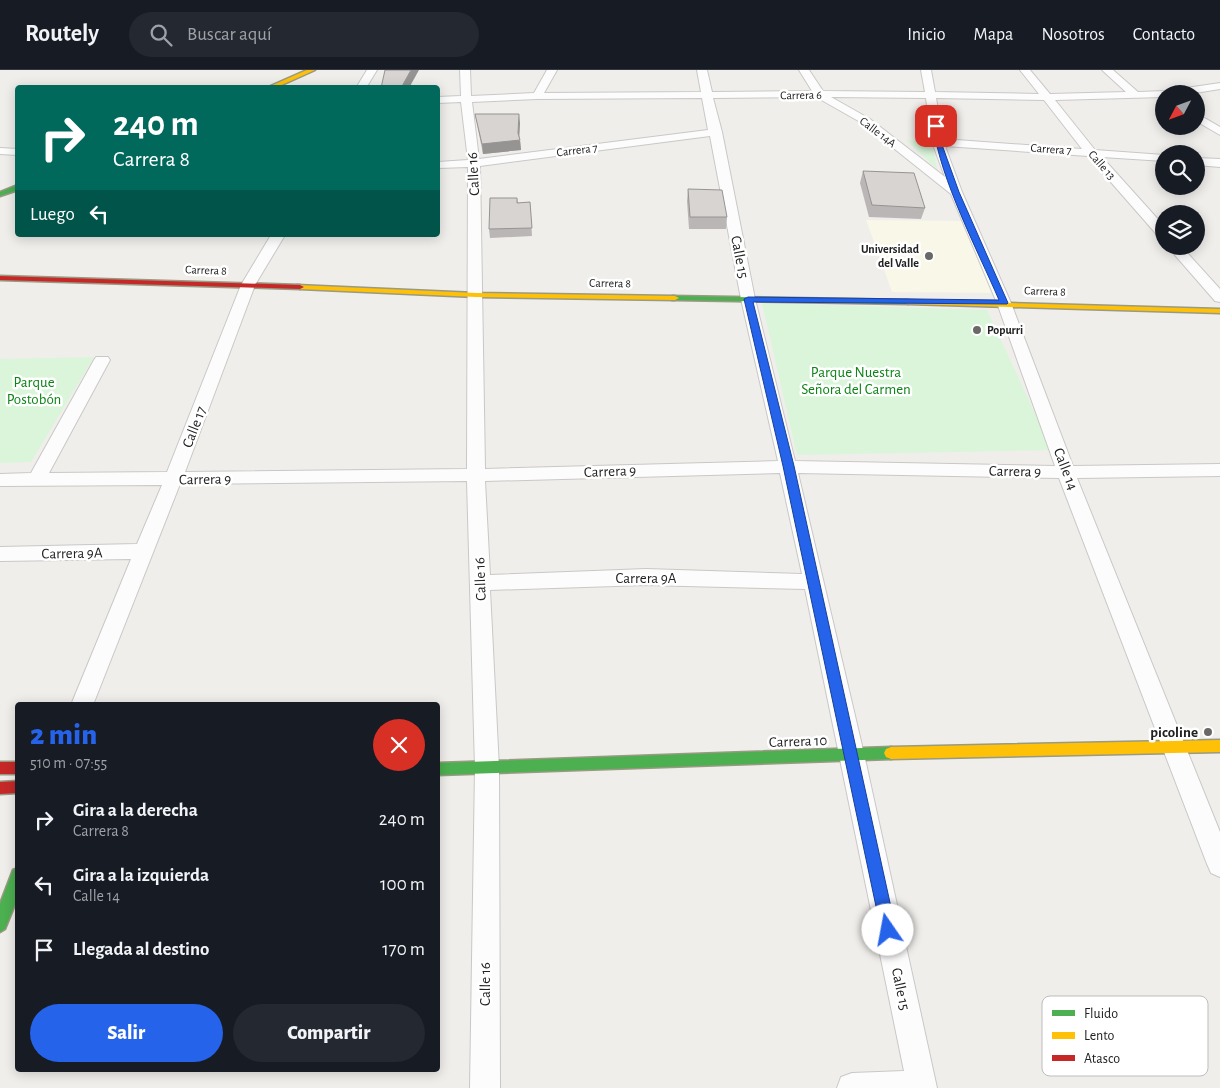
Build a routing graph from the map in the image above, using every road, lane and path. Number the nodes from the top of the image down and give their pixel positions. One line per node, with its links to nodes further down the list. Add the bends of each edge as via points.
1 (312, 70): 10 (street)
2 (372, 70): 11 (street)
3 (466, 70): 21 (street, Calle 16)
4 (552, 70): 17 (street)
5 (702, 70): 18 (street, Calle 15)
6 (804, 70): 15 (street, Calle 14A)
7 (926, 70): 19 (street, Calle 14)
8 (1025, 70): 20 (street, Calle 13)
9 (1107, 70): 16 (street)
10 (276, 85)
11 (363, 85)
12 (1220, 86): 13 (street, Carrera 6)
13 (1205, 88)
14 (1155, 94): 16 (street, Carrera 6)
15 (820, 95): 18 (street, Carrera 6); 19 (street, Carrera 6); 37 (street, Calle 14A, via 866,122)
16 (1136, 95): 20 (street, Carrera 6)
17 (538, 96): 18 (street, Carrera 6); 21 (street, Carrera 6)
18 (707, 96): 24 (street, Calle 15)
19 (931, 96): 20 (street, Carrera 6); 26 (street, Calle 14)
20 (1045, 97): 29 (street, Calle 13)
21 (466, 99): 22 (street, Carrera 6); 32 (street, Calle 16)
22 (440, 100)
23 (1205, 122): 25 (street)
24 (716, 132): 32 (street, Carrera 7); 46 (street, Calle 15)
25 (1220, 132)
26 (938, 142): 29 (street, Carrera 7); 37 (street, Calle 14)
27 (0, 151): 28 (street)
28 (15, 152)
29 (1091, 152): 30 (street, Carrera 7); 39 (street, Calle 13)
30 (1155, 157)
31 (1205, 162): 33 (street)
32 (474, 163): 34 (street, Carrera 7); 44 (street, Calle 16)
33 (1220, 163)
34 (440, 165)
35 (15, 188): 38 (street)
36 (15, 191): 38 (street)
37 (956, 192): 47 (street, Calle 14)
38 (2, 193)
39 (1155, 224)
40 (277, 237): 43 (street, Calle 17)
41 (1182, 255): 45 (street)
42 (0, 278): 43 (street, Carrera 8)
43 (248, 285): 44 (street, Carrera 8); 54 (street, Calle 17)
44 (476, 295): 46 (street, Carrera 8); 53 (street, Calle 16)
45 (1220, 298)
46 (748, 299): 47 (street, Carrera 8); 50 (street, Calle 15)
47 (1004, 303): 48 (street, Carrera 8); 52 (street, Calle 14)
48 (1220, 311)
49 (102, 360): 56 (street)
50 (788, 466): 52 (street, Carrera 9); 53 (street, Carrera 9); 59 (street, Calle 15)
51 (1220, 470): 52 (street, Carrera 9)
52 (1066, 472): 63 (street, Calle 14)
53 (476, 475): 54 (street, Carrera 9); 60 (street, Calle 16)
54 (173, 479): 56 (street, Carrera 9); 57 (street, Calle 17)
55 (0, 480): 56 (street, Carrera 9)
56 (36, 480)
57 (144, 551): 58 (street, Carrera 9A); 61 (street, Calle 17)
58 (0, 554)
59 (812, 582): 60 (street, Carrera 9A, via 646,577); 64 (street, Calle 15)
60 (480, 583): 67 (street, Calle 16)
61 (83, 702)
62 (1220, 746): 63 (street, Carrera 10)
63 (1173, 747): 64 (street, Carrera 10); 71 (street, Calle 14)
64 (852, 754): 67 (street, Carrera 10); 74 (street, Calle 15)
65 (0, 768): 66 (street)
66 (15, 768)
67 (487, 768): 68 (street, Carrera 10); 75 (street, Calle 16)
68 (440, 769)
69 (15, 787): 70 (street)
70 (0, 788)
71 (1220, 864)
72 (15, 884): 73 (street)
73 (0, 924)
74 (922, 1087): 76 (street)
75 (484, 1088)
76 (852, 1088)

